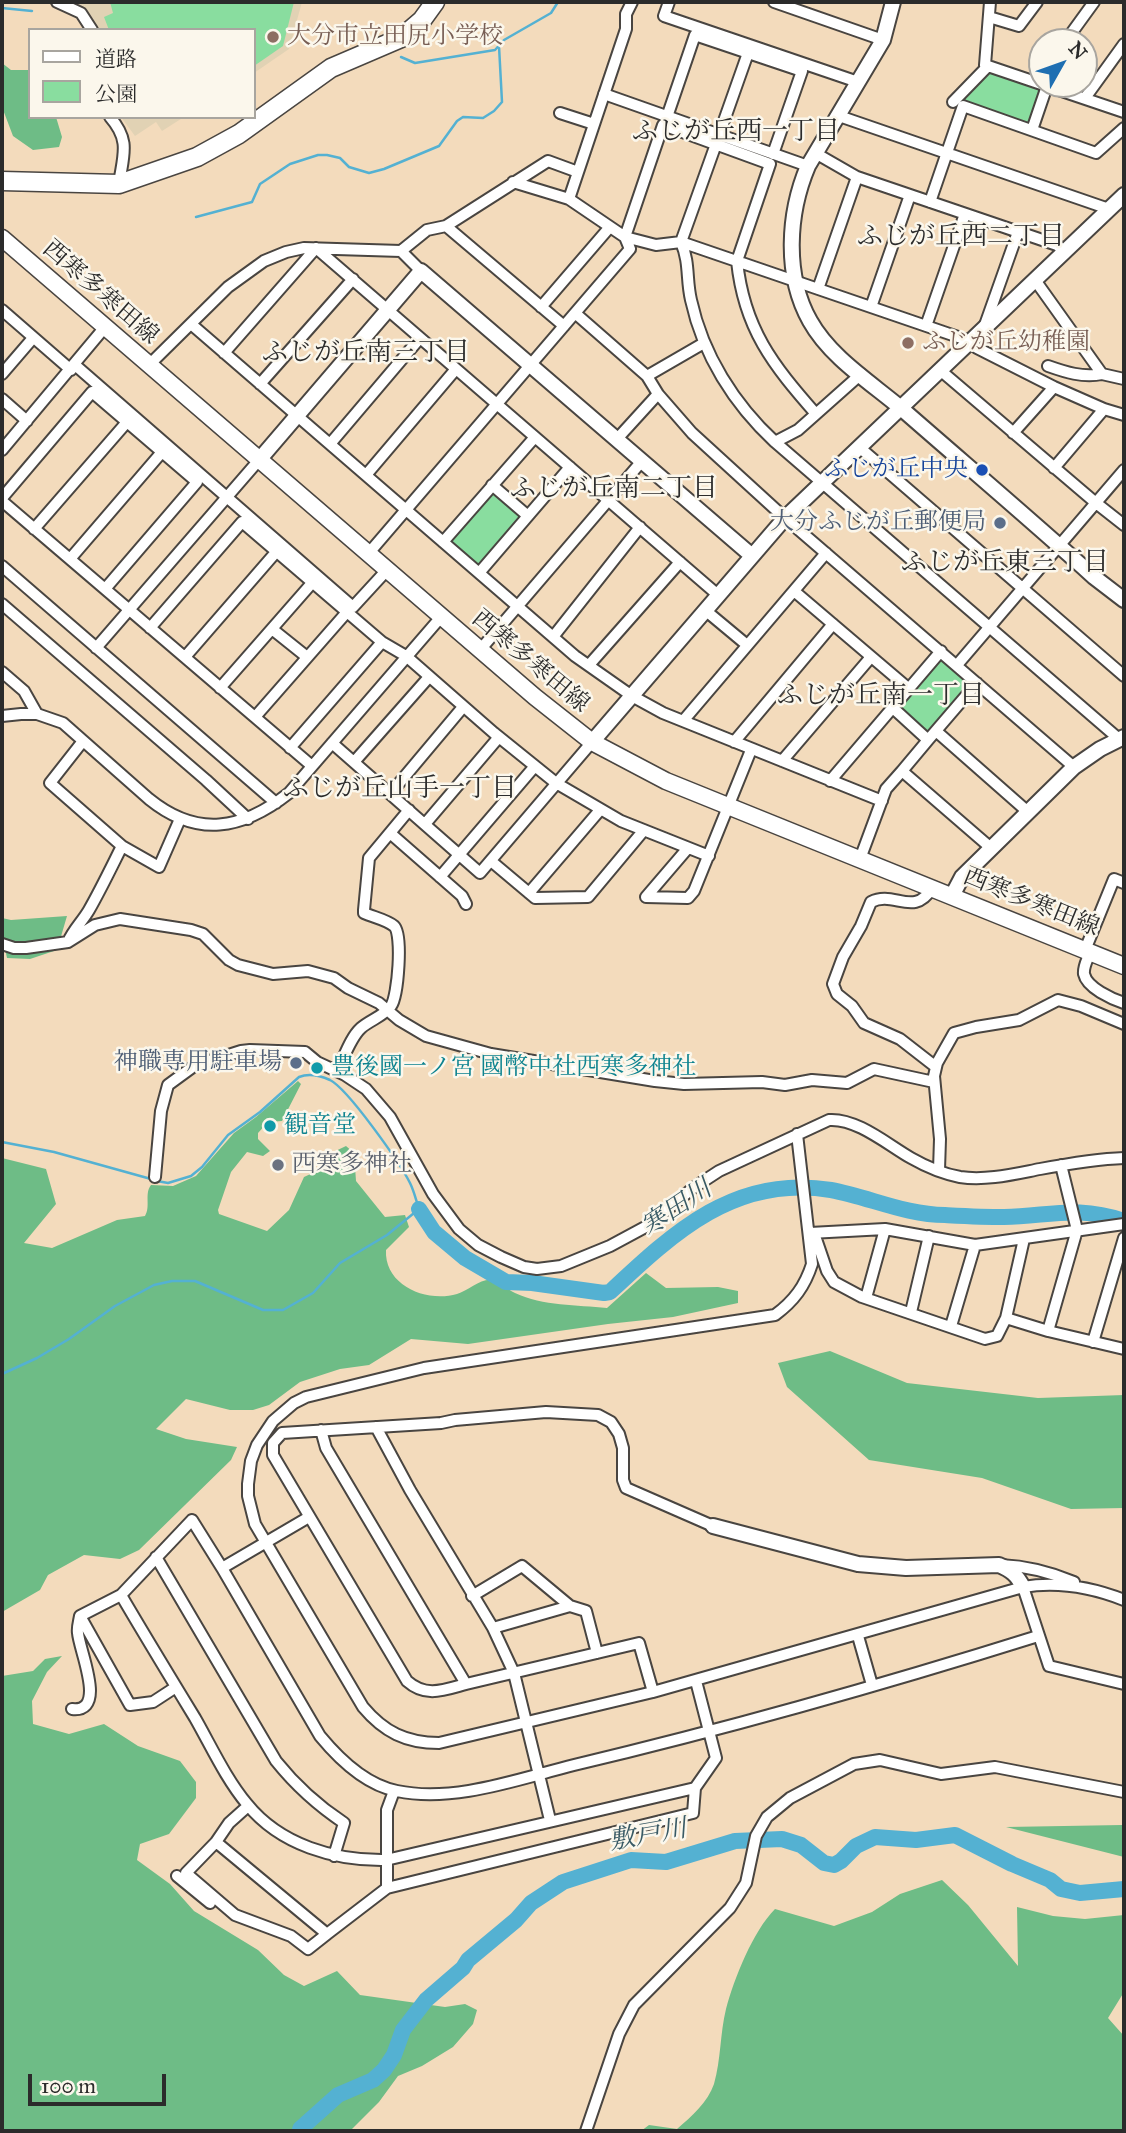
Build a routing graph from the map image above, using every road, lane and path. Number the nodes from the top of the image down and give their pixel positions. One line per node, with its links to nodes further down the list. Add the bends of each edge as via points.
1 (57, 2): 11 (street, via 81,13)
2 (435, 2): 39 (main road, via 401,38 331,68 223,144)
3 (632, 2): 19 (street)
4 (669, 2): 18 (street, via 664,16)
5 (774, 2): 13 (street)
6 (893, 2): 13 (street)
7 (990, 2): 10 (street)
8 (1037, 2): 10 (street, via 1019,26)
9 (1088, 4): 12 (street)
10 (989, 17): 16 (street)
11 (91, 28)
12 (1073, 28)
13 (883, 40): 18 (street)
14 (1124, 44): 21 (street)
15 (748, 53): 26 (street, via 695,35); 31 (street); 33 (street, via 802,71)
16 (988, 66): 17 (street); 22 (street)
17 (1028, 77)
18 (858, 82): 25 (street)
19 (604, 94): 26 (street); 28 (street)
20 (1039, 98): 30 (street)
21 (1084, 99): 23 (street)
22 (953, 102)
23 (1124, 112)
24 (560, 113): 28 (street)
25 (839, 116): 32 (street); 34 (street)
26 (667, 117): 31 (street)
27 (111, 119): 39 (street, via 125,142)
28 (594, 124): 35 (street)
29 (1124, 128): 30 (street, via 1096,153)
30 (1032, 130): 32 (street, via 964,106)
31 (717, 140): 33 (street); 49 (street, via 663,125); 51 (street); 55 (street, via 771,164)
32 (947, 153): 43 (street); 44 (street)
33 (773, 154): 34 (street)
34 (813, 160): 36 (street); 59 (street, via 799,188 792,222)
35 (578, 172): 38 (street, via 548,161); 42 (street)
36 (857, 177): 40 (street); 60 (street)
37 (2, 181): 39 (main road)
38 (513, 182): 42 (street); 46 (street)
39 (119, 184)
40 (910, 195): 43 (street); 62 (street)
41 (1124, 195): 44 (street)
42 (569, 199): 47 (street)
43 (930, 202): 45 (street)
44 (1109, 209): 54 (street)
45 (965, 214): 48 (street); 68 (street)
46 (446, 226): 53 (street, via 427,230); 61 (street)
47 (609, 228): 49 (street); 61 (street)
48 (1018, 232): 54 (street); 70 (street)
49 (625, 237): 51 (street, via 656,245); 65 (street, via 630,249)
50 (2, 238): 69 (main road, 西寒多寒田線)
51 (681, 242): 55 (street); 74 (street, via 688,257 690,298)
52 (316, 248): 53 (street); 57 (street); 66 (street, via 264,261); 75 (street)
53 (401, 251): 56 (street)
54 (1065, 252): 58 (street)
55 (737, 261): 59 (street); 94 (street, via 746,308 762,346)
56 (421, 271): 64 (street); 77 (street)
57 (352, 279): 64 (street); 87 (street)
58 (1035, 280): 70 (street); 84 (street)
59 (795, 281): 60 (street); 83 (street, via 809,320 823,340)
60 (818, 289): 62 (street)
61 (541, 307): 67 (street)
62 (871, 307): 68 (street)
63 (2, 310): 71 (street)
64 (388, 310): 72 (street); 96 (street)
65 (575, 313): 67 (street); 85 (street)
66 (191, 324): 75 (street); 76 (street)
67 (564, 326): 77 (street)
68 (926, 326): 73 (street)
69 (106, 327): 76 (main road, 西寒多寒田線); 79 (street)
70 (984, 328): 73 (street)
71 (33, 338): 79 (street); 82 (street)
72 (420, 338): 80 (street); 103 (street)
73 (970, 341): 81 (street); 88 (street)
74 (704, 343): 85 (street); 102 (street, via 733,397)
75 (225, 353): 87 (street)
76 (149, 365): 107 (main road, 西寒多寒田線)
77 (530, 365): 91 (street); 101 (street)
78 (1048, 366): 84 (street, via 1069,373)
79 (73, 367): 97 (street); 115 (street)
80 (456, 369): 91 (street); 112 (street)
81 (940, 370): 92 (street); 99 (street)
82 (2, 373)
83 (860, 374): 92 (street); 94 (street)
84 (1102, 374): 86 (street)
85 (647, 376): 89 (street)
86 (1124, 379)
87 (260, 384): 96 (street)
88 (1054, 387): 93 (street); 99 (street)
89 (658, 394): 101 (street); 121 (street, via 692,433)
90 (2, 399): 97 (street)
91 (497, 404): 100 (street); 119 (street)
92 (901, 408): 104 (street); 126 (street)
93 (1104, 410): 95 (street); 110 (street)
94 (816, 414): 102 (street)
95 (1124, 415)
96 (297, 416): 103 (street); 107 (street)
97 (27, 421): 105 (street)
98 (127, 422): 106 (street); 116 (street, via 92,392); 124 (street)
99 (1013, 433): 110 (street)
100 (535, 437): 109 (street); 114 (street)
101 (617, 439): 108 (street)
102 (775, 442): 113 (street)
103 (330, 444): 112 (street)
104 (859, 447): 113 (street); 137 (street)
105 (2, 450)
106 (162, 452): 131 (street); 138 (street, via 197,482)
107 (259, 460): 115 (street); 129 (main road, 西寒多寒田線)
108 (642, 461): 117 (street); 130 (street)
109 (570, 467): 117 (street); 120 (street)
110 (1054, 468): 118 (street)
111 (1124, 470): 118 (street)
112 (366, 475): 119 (street)
113 (822, 483): 121 (street); 149 (street)
114 (492, 485): 120 (street); 125 (street)
115 (226, 498): 134 (street, via 353,607); 144 (street)
116 (2, 499): 124 (street)
117 (608, 500): 123 (street); 143 (street)
118 (1096, 503): 122 (street); 126 (street)
119 (406, 510): 125 (street); 129 (street)
120 (528, 516): 135 (street)
121 (785, 518): 128 (street); 130 (street)
122 (1124, 525)
123 (640, 527): 132 (street); 152 (street)
124 (34, 529): 131 (street)
125 (443, 542): 135 (street)
126 (1059, 546): 137 (street); 141 (street)
127 (277, 551): 136 (street); 150 (street, via 242,522); 159 (street)
128 (826, 553): 139 (street); 157 (street)
129 (368, 554): 134 (main road, 西寒多寒田線)
130 (751, 555): 140 (street)
131 (70, 559): 138 (street)
132 (680, 562): 140 (street); 162 (street)
133 (2, 566): 155 (street)
134 (387, 570): 147 (main road, 西寒多寒田線)
135 (480, 573): 143 (street)
136 (312, 583): 146 (street); 151 (street)
137 (1023, 588): 149 (street); 165 (street)
138 (105, 589): 144 (street)
139 (794, 591): 148 (street); 154 (street)
140 (718, 595): 145 (street)
141 (1124, 600)
142 (2, 604): 203 (street)
143 (518, 607): 152 (street); 156 (street)
144 (129, 610): 150 (street); 155 (street)
145 (705, 610): 154 (street); 170 (street)
146 (346, 612): 153 (street); 160 (street)
147 (441, 617): 156 (main road, 西寒多寒田線); 158 (street)
148 (833, 624): 161 (street); 183 (street)
149 (989, 627): 163 (street); 179 (street)
150 (150, 628): 159 (street)
151 (272, 629): 160 (street); 168 (street)
152 (553, 637): 162 (street)
153 (382, 642): 158 (street); 185 (street)
154 (747, 645): 176 (street)
155 (96, 648): 197 (street)
156 (480, 650): 182 (main road, 西寒多寒田線)
157 (940, 651): 163 (street); 169 (street)
158 (407, 656): 166 (street); 184 (street)
159 (185, 657): 168 (street)
160 (307, 657): 175 (street)
161 (871, 657): 169 (street); 187 (street)
162 (589, 665): 170 (street)
163 (957, 666): 167 (street)
164 (2, 671): 173 (street, via 24,691)
165 (1124, 676)
166 (429, 677): 171 (street); 188 (street)
167 (977, 683): 177 (street); 191 (street)
168 (220, 688): 175 (street)
169 (908, 688): 172 (street)
170 (632, 696): 176 (street); 182 (street)
171 (463, 706): 178 (street); 195 (street)
172 (892, 708): 180 (street); 193 (street)
173 (37, 714): 174 (street); 181 (street, via 63,723)
174 (2, 716)
175 (255, 718): 185 (street)
176 (683, 721): 183 (street)
177 (936, 731): 180 (street); 201 (street)
178 (499, 737): 190 (street); 204 (street)
179 (1122, 738): 191 (street)
180 (928, 740): 192 (street)
181 (83, 741): 202 (street, via 163,810); 207 (street, via 50,783)
182 (592, 741): 194 (street); 198 (main road, 西寒多寒田線, via 656,776)
183 (734, 742): 186 (street)
184 (332, 743): 188 (street); 189 (street)
185 (290, 748): 189 (street)
186 (751, 750): 187 (street); 198 (street)
187 (782, 761): 193 (street)
188 (354, 762): 195 (street)
189 (312, 766): 197 (street)
190 (535, 766): 194 (street); 210 (street)
191 (1074, 766): 201 (street)
192 (902, 771): 196 (street); 209 (street)
193 (830, 781): 196 (street)
194 (556, 783): 200 (street); 213 (street)
195 (390, 794): 199 (street)
196 (882, 801): 212 (street)
197 (276, 803): 203 (street)
198 (729, 806): 211 (street); 212 (main road, 西寒多寒田線)
199 (409, 810): 204 (street); 206 (street)
200 (600, 810): 205 (street); 217 (street)
201 (1028, 811): 209 (street)
202 (180, 819): 203 (street, via 210,824); 207 (street, via 159,867)
203 (248, 819)
204 (425, 824): 210 (street)
205 (644, 830): 208 (street); 217 (street, via 588,897 535,898)
206 (390, 833): 214 (street); 225 (street, via 369,858 364,910 394,926 399,937 397,990)
207 (122, 846): 220 (street)
208 (688, 848): 211 (street); 211 (street, via 646,897 688,898)
209 (991, 848): 218 (street, via 962,877)
210 (459, 854): 213 (street, via 480,873); 214 (street)
211 (709, 856)
212 (860, 859): 216 (main road, 西寒多寒田線)
213 (491, 861): 217 (street)
214 (440, 877): 219 (street)
215 (1124, 883): 222 (street, via 1114,879)
216 (932, 888): 218 (main road, 西寒多寒田線); 227 (street, via 914,903 882,898 872,902 833,984 864,1023 900,1039)
217 (529, 893)
218 (952, 896): 222 (main road, 西寒多寒田線)
219 (466, 904)
220 (68, 943): 221 (street, via 26,948); 225 (street, via 95,925 120,919 191,930 203,934 238,965 273,974 323,974)
221 (2, 944)
222 (1088, 951): 223 (main road, 西寒多寒田線); 224 (street, via 1087,980)
223 (1124, 966)
224 (1124, 1003)
225 (387, 1010): 228 (street, via 358,1031); 229 (street, via 420,1033 478,1051 655,1081 847,1083 874,1069)
226 (1124, 1024): 227 (street, via 1056,1000 1019,1020 956,1032)
227 (936, 1067): 229 (street)
228 (337, 1071): 230 (street, via 378,1100 458,1229 489,1251 531,1269 561,1266 610,1247 649,1225 719,1171); 234 (street, via 305,1052 287,1050 241,1051 186,1071 170,1082 163,1098)
229 (934, 1082): 233 (street)
230 (797, 1134): 233 (street, via 822,1122 840,1120); 238 (street)
231 (1124, 1158): 232 (street)
232 (1061, 1165): 233 (street, via 985,1178); 237 (street)
233 (939, 1170)
234 (155, 1177)
235 (1124, 1224): 237 (street)
236 (885, 1229): 238 (street); 239 (street); 243 (street)
237 (1077, 1230): 241 (street); 247 (street)
238 (812, 1233): 243 (street, via 834,1282); 254 (street, via 807,1278 799,1293 775,1315 424,1367 318,1392 294,1403 265,1432 249,1472 248,1496)
239 (929, 1236): 242 (street); 244 (street)
240 (1124, 1238): 248 (street)
241 (1024, 1239): 242 (street); 245 (street)
242 (975, 1245): 246 (street)
243 (866, 1298): 244 (street)
244 (911, 1312): 246 (street)
245 (1006, 1318): 246 (street, via 997,1336 985,1339); 247 (street)
246 (951, 1326)
247 (1048, 1331): 248 (street)
248 (1093, 1342): 249 (street)
249 (1124, 1349)
250 (376, 1427): 251 (street); 253 (street, via 546,1412 598,1415 611,1422 619,1434 626,1488); 261 (street)
251 (321, 1430): 252 (street, via 282,1433 274,1443 273,1455); 271 (street, via 326,1448)
252 (309, 1517): 254 (street); 271 (street, via 407,1681 426,1692)
253 (713, 1526): 256 (street, via 858,1564 906,1568)
254 (265, 1543): 257 (street); 277 (street, via 363,1707 380,1727 408,1740 439,1743)
255 (156, 1557): 257 (street, via 192,1520); 260 (street); 286 (street, via 276,1760 296,1786 344,1823)
256 (999, 1565): 258 (street, via 1010,1570); 259 (street, via 1055,1574)
257 (222, 1568): 281 (street, via 320,1736 351,1768)
258 (1023, 1587): 259 (street); 266 (street); 267 (street)
259 (1089, 1588): 262 (street)
260 (121, 1595): 264 (street); 274 (street)
261 (472, 1595): 263 (street, via 522,1566); 265 (street)
262 (1124, 1600)
263 (570, 1606): 265 (street); 268 (street, via 586,1611)
264 (80, 1616): 274 (street, via 130,1705 153,1702); 276 (street, via 78,1632 91,1691 82,1708)
265 (493, 1628): 269 (street)
266 (858, 1636): 270 (street); 273 (street)
267 (1038, 1636): 272 (street, via 1049,1666); 273 (street)
268 (597, 1653): 269 (street); 275 (street, via 639,1643)
269 (514, 1673): 271 (street); 277 (street)
270 (696, 1681): 275 (street); 278 (street)
271 (466, 1684)
272 (1124, 1684)
273 (872, 1685): 278 (street)
274 (177, 1687): 283 (street)
275 (653, 1692): 277 (street)
276 (72, 1709)
277 (527, 1723): 279 (street)
278 (709, 1731): 279 (street); 280 (street, via 716,1758)
279 (539, 1773): 281 (street, via 435,1795); 284 (street)
280 (695, 1788): 284 (street); 289 (street, via 693,1813)
281 (394, 1791): 287 (street, via 387,1810)
282 (1124, 1792): 292 (street, via 995,1767 941,1774 880,1760 854,1764 790,1798 767,1817 756,1836 741,1894 626,2019)
283 (248, 1806): 285 (street); 286 (street, via 289,1839)
284 (550, 1820): 287 (street)
285 (215, 1842): 290 (street, via 186,1873); 291 (street)
286 (334, 1856): 287 (street)
287 (386, 1860): 289 (street)
288 (177, 1876): 290 (street, via 223,1913)
289 (387, 1888): 291 (street)
290 (235, 1915): 291 (street, via 291,1936 308,1949)
291 (327, 1934)
292 (586, 2131)

